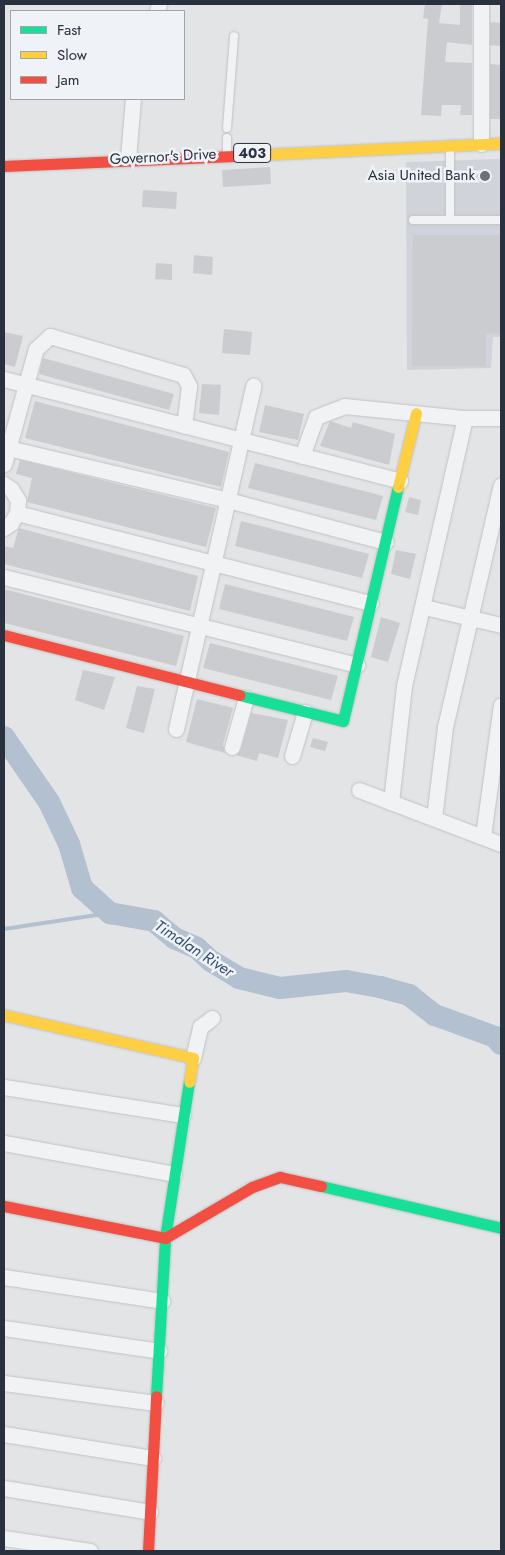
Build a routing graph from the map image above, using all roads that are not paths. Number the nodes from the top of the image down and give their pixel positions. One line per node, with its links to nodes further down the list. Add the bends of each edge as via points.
1 (481, 4): 7 (street)
2 (234, 36): 4 (lane)
3 (133, 100): 10 (street)
4 (227, 128)
5 (227, 138): 9 (lane)
6 (501, 143): 7 (street, Governor's Drive / 403)
7 (481, 144): 8 (street, Governor's Drive / 403)
8 (450, 145): 9 (street, Governor's Drive / 403); 13 (lane)
9 (227, 154): 10 (street, Governor's Drive / 403)
10 (128, 158): 11 (street, Governor's Drive / 403)
11 (4, 166)
12 (413, 220): 13 (lane)
13 (450, 220): 14 (lane)
14 (501, 220)
15 (4, 379): 16 (street)
16 (26, 385): 21 (street); 21 (street, via 36,349 50,336 183,375 189,386); 23 (street)
17 (253, 386): 22 (street)
18 (416, 413): 19 (street); 24 (street, via 344,406 326,412 316,418); 26 (street)
19 (466, 418): 20 (street); 36 (street)
20 (501, 418)
21 (184, 426): 22 (street)
22 (241, 440): 24 (street); 29 (street)
23 (5, 447): 25 (street); 29 (street)
24 (302, 456): 26 (street)
25 (4, 464)
26 (400, 481): 32 (street)
27 (4, 484): 30 (street, via 12,489 18,500)
28 (501, 485): 37 (street)
29 (228, 500): 32 (street); 33 (street)
30 (17, 513): 31 (street); 33 (street)
31 (4, 528)
32 (386, 542): 35 (street)
33 (215, 563): 35 (street); 39 (street)
34 (4, 576): 39 (street)
35 (371, 603): 41 (street)
36 (424, 607): 37 (street); 50 (street, via 404,686)
37 (472, 618): 38 (street); 51 (street, via 445,727)
38 (501, 625)
39 (202, 626): 41 (street); 42 (street)
40 (4, 635): 42 (street)
41 (357, 665): 45 (street, via 343,721)
42 (187, 683): 43 (street); 46 (street)
43 (246, 698): 45 (street); 47 (street)
44 (501, 705): 52 (street)
45 (305, 712): 48 (street)
46 (176, 730)
47 (232, 747)
48 (292, 756)
49 (359, 790): 50 (street)
50 (391, 802): 51 (street)
51 (434, 818): 52 (street)
52 (483, 836): 53 (street)
53 (501, 844)
54 (4, 1015): 56 (street)
55 (212, 1018): 56 (street, via 200,1026)
56 (193, 1058): 58 (street)
57 (4, 1087): 58 (street)
58 (183, 1115): 60 (street)
59 (4, 1142): 60 (street)
60 (174, 1174): 63 (street)
61 (4, 1206): 63 (street)
62 (501, 1228): 63 (street, via 280,1177 252,1187)
63 (165, 1238): 65 (street)
64 (4, 1276): 65 (street)
65 (162, 1301): 67 (street)
66 (4, 1328): 67 (street)
67 (159, 1351): 69 (street)
68 (4, 1383): 69 (street)
69 (156, 1403): 71 (street)
70 (4, 1434): 71 (street)
71 (153, 1458): 73 (street)
72 (4, 1488): 73 (street)
73 (150, 1512): 76 (street)
74 (4, 1538): 75 (street)
75 (90, 1551)
76 (148, 1551)

